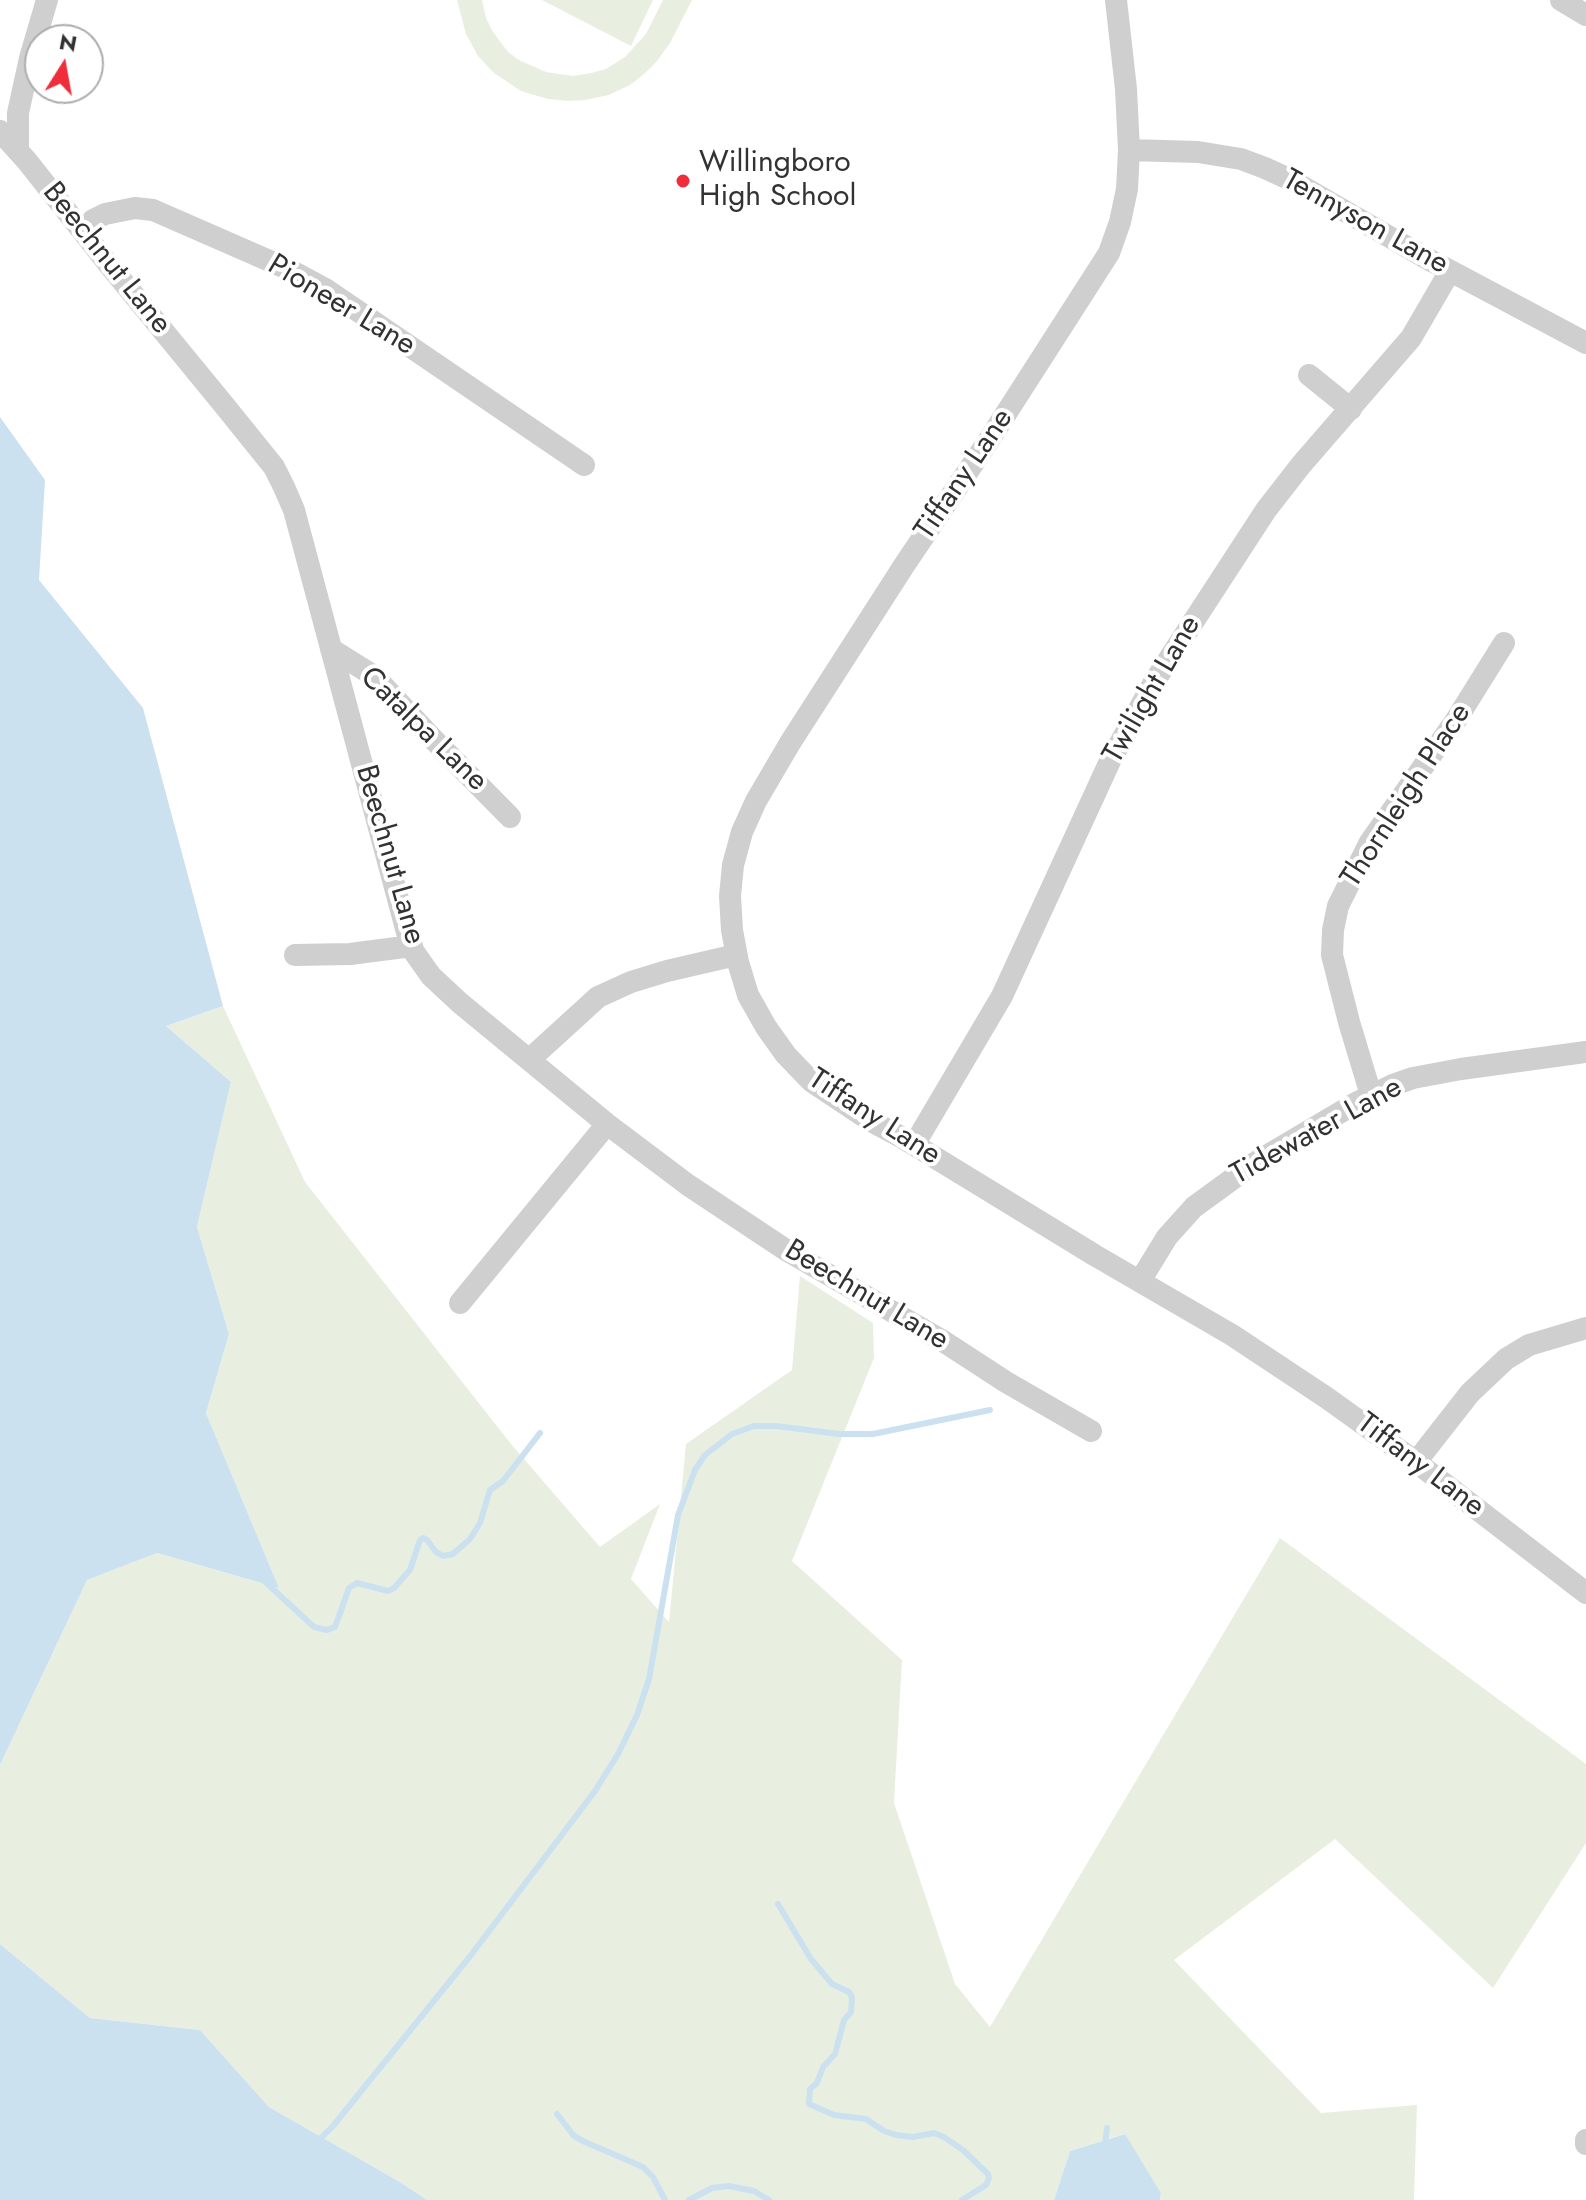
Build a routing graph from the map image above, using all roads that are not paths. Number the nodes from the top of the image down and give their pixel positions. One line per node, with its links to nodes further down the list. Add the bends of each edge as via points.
1 (47, 0): 7 (street, via 18,113)
2 (1116, 0): 6 (street, Tiffany Lane)
3 (1561, 0): 4 (street)
4 (1586, 15)
5 (0, 131): 7 (street, Beechnut Lane)
6 (1129, 150): 9 (street, Tennyson Lane, via 1241,159 1291,180); 19 (street, Tiffany Lane, via 1127,189 1109,253 756,801 733,865 730,896)
7 (18, 151): 8 (street, Beechnut Lane)
8 (85, 234): 13 (street, Pioneer Lane, via 93,220 105,214 153,210 288,269 327,290); 15 (street, Beechnut Lane, via 274,467 294,510)
9 (1450, 271): 10 (street, Tennyson Lane); 12 (street, Twilight Lane, via 1411,338)
10 (1586, 343)
11 (1309, 375): 12 (street)
12 (1351, 409): 24 (street, Twilight Lane, via 1266,510 1139,707 1002,996)
13 (584, 465)
14 (1504, 643): 22 (street, Thornleigh Place, via 1370,842 1338,906 1332,955)
15 (331, 649): 16 (street, Catalpa Lane, via 374,676); 17 (street, Beechnut Lane)
16 (510, 817)
17 (412, 946): 18 (street); 21 (street, Beechnut Lane, via 444,990)
18 (295, 955)
19 (736, 955): 21 (street, via 631,982 598,997); 24 (street, Tiffany Lane, via 748,995 794,1063 840,1102)
20 (1586, 1052): 22 (street, Tidewater Lane, via 1425,1076)
21 (530, 1059): 23 (street, Beechnut Lane)
22 (1371, 1095): 25 (street, Tidewater Lane, via 1253,1164 1203,1200 1167,1237)
23 (607, 1124): 26 (street); 28 (street, Beechnut Lane, via 766,1237)
24 (914, 1145): 25 (street, Tiffany Lane)
25 (1140, 1281): 29 (street, Tiffany Lane, via 1232,1335)
26 (460, 1303)
27 (1586, 1328): 29 (street, via 1529,1345 1506,1359 1470,1393)
28 (1091, 1431)
29 (1416, 1462): 30 (street, Tiffany Lane)
30 (1586, 1593)

